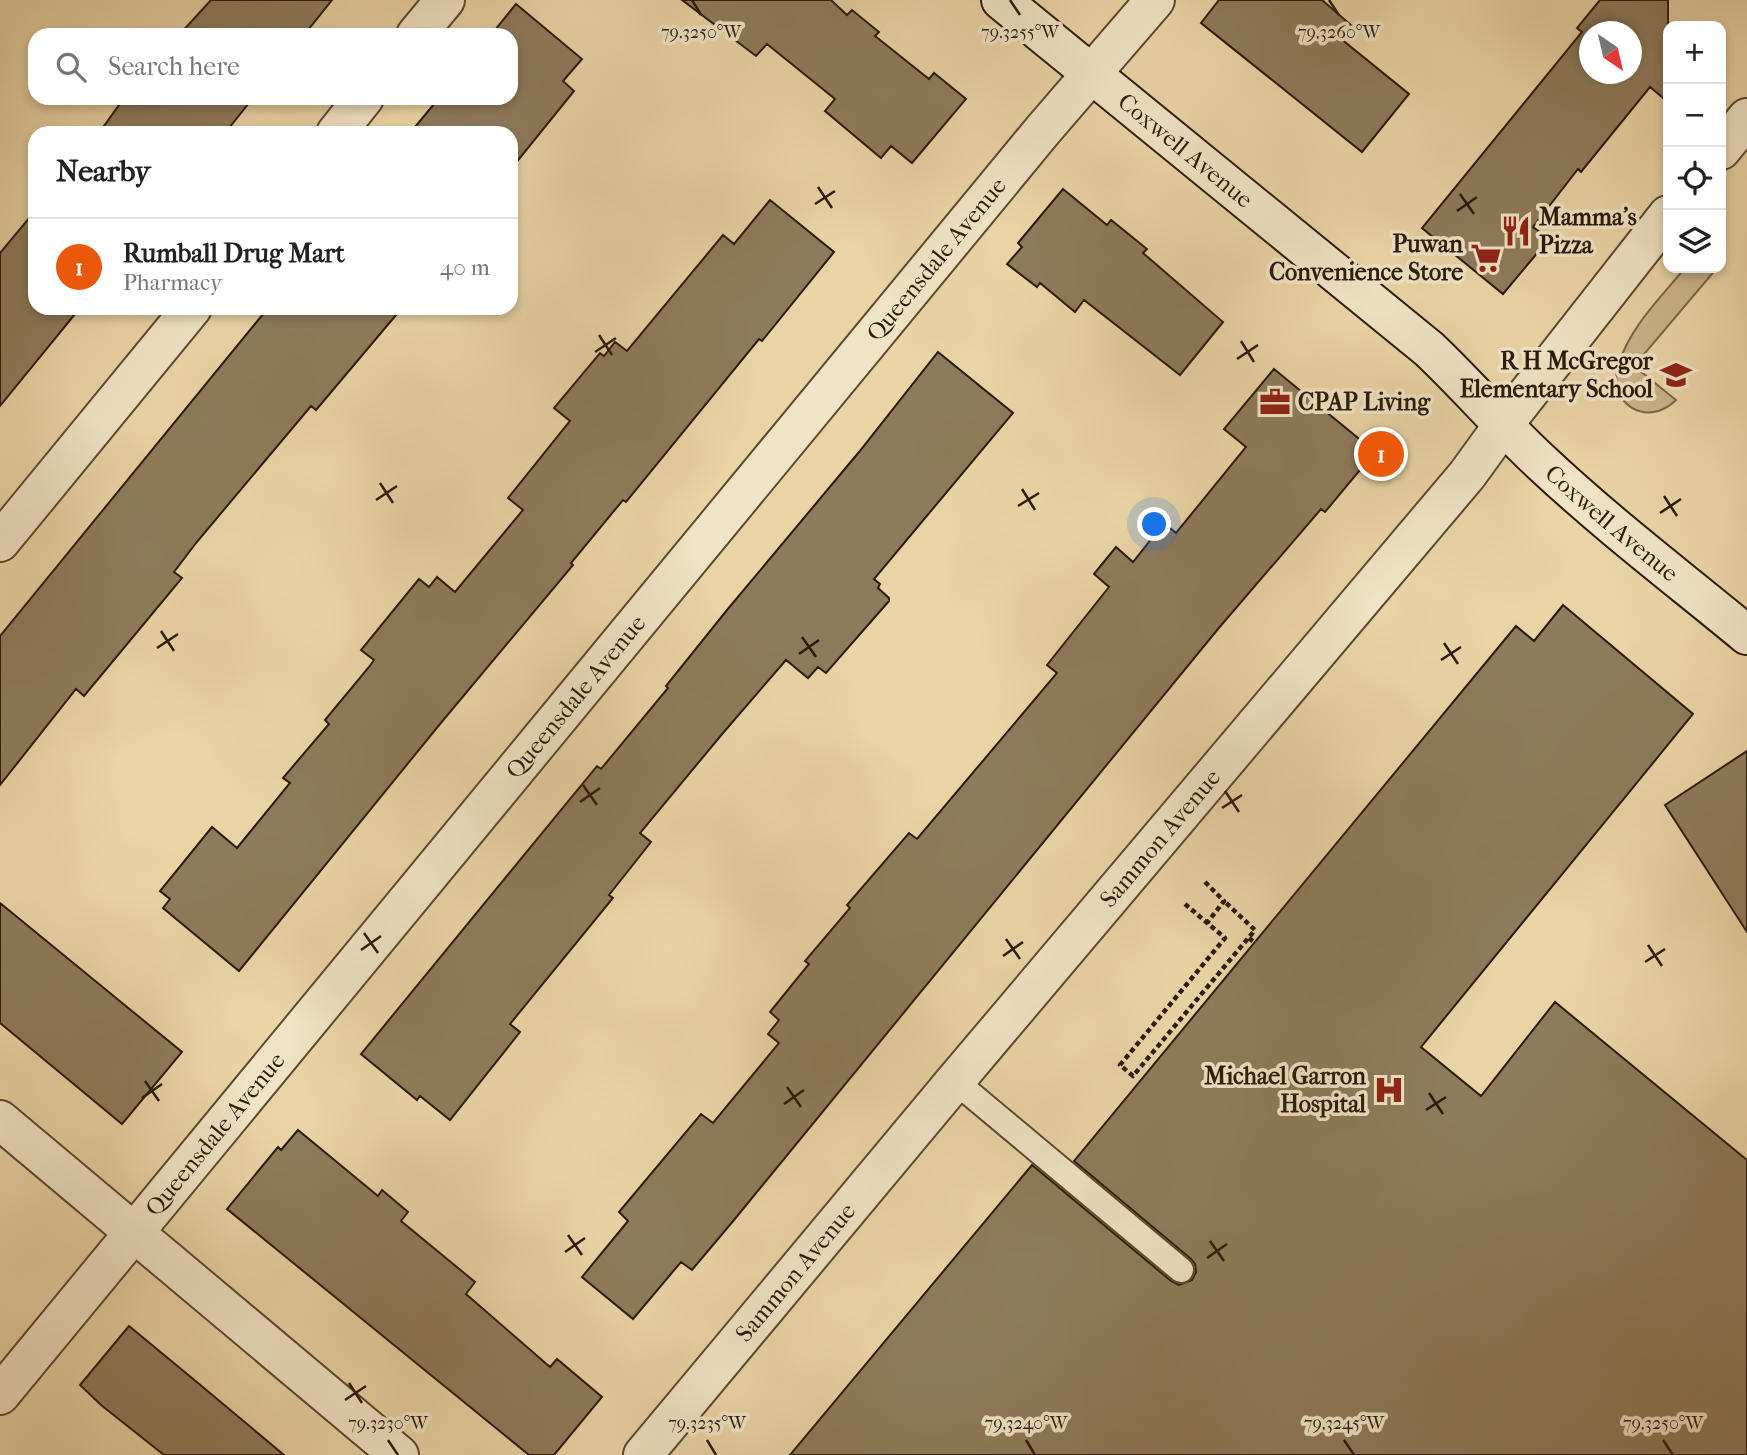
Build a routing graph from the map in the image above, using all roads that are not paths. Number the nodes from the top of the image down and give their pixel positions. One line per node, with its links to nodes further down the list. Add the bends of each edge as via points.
1 (445, 0): 4 (street)
2 (1001, 0): 5 (street, Coxwell Avenue)
3 (1155, 0): 5 (street, Queensdale Avenue)
4 (422, 28)
5 (1091, 75): 12 (street, Coxwell Avenue, via 1429,349); 17 (street, Queensdale Avenue)
6 (358, 105): 8 (street)
7 (1747, 118): 9 (street)
8 (342, 126)
9 (1723, 147)
10 (1663, 221): 12 (street, Sammon Avenue)
11 (186, 315): 13 (street)
12 (1504, 424): 14 (street, Coxwell Avenue, via 1607,520); 15 (street, Sammon Avenue, via 1467,475)
13 (0, 542)
14 (1747, 635)
15 (955, 1081): 18 (lane); 21 (street, Sammon Avenue)
16 (0, 1121): 17 (street)
17 (135, 1232): 19 (street, Queensdale Avenue); 20 (street)
18 (1181, 1270)
19 (0, 1395)
20 (399, 1455)
21 (643, 1455)

